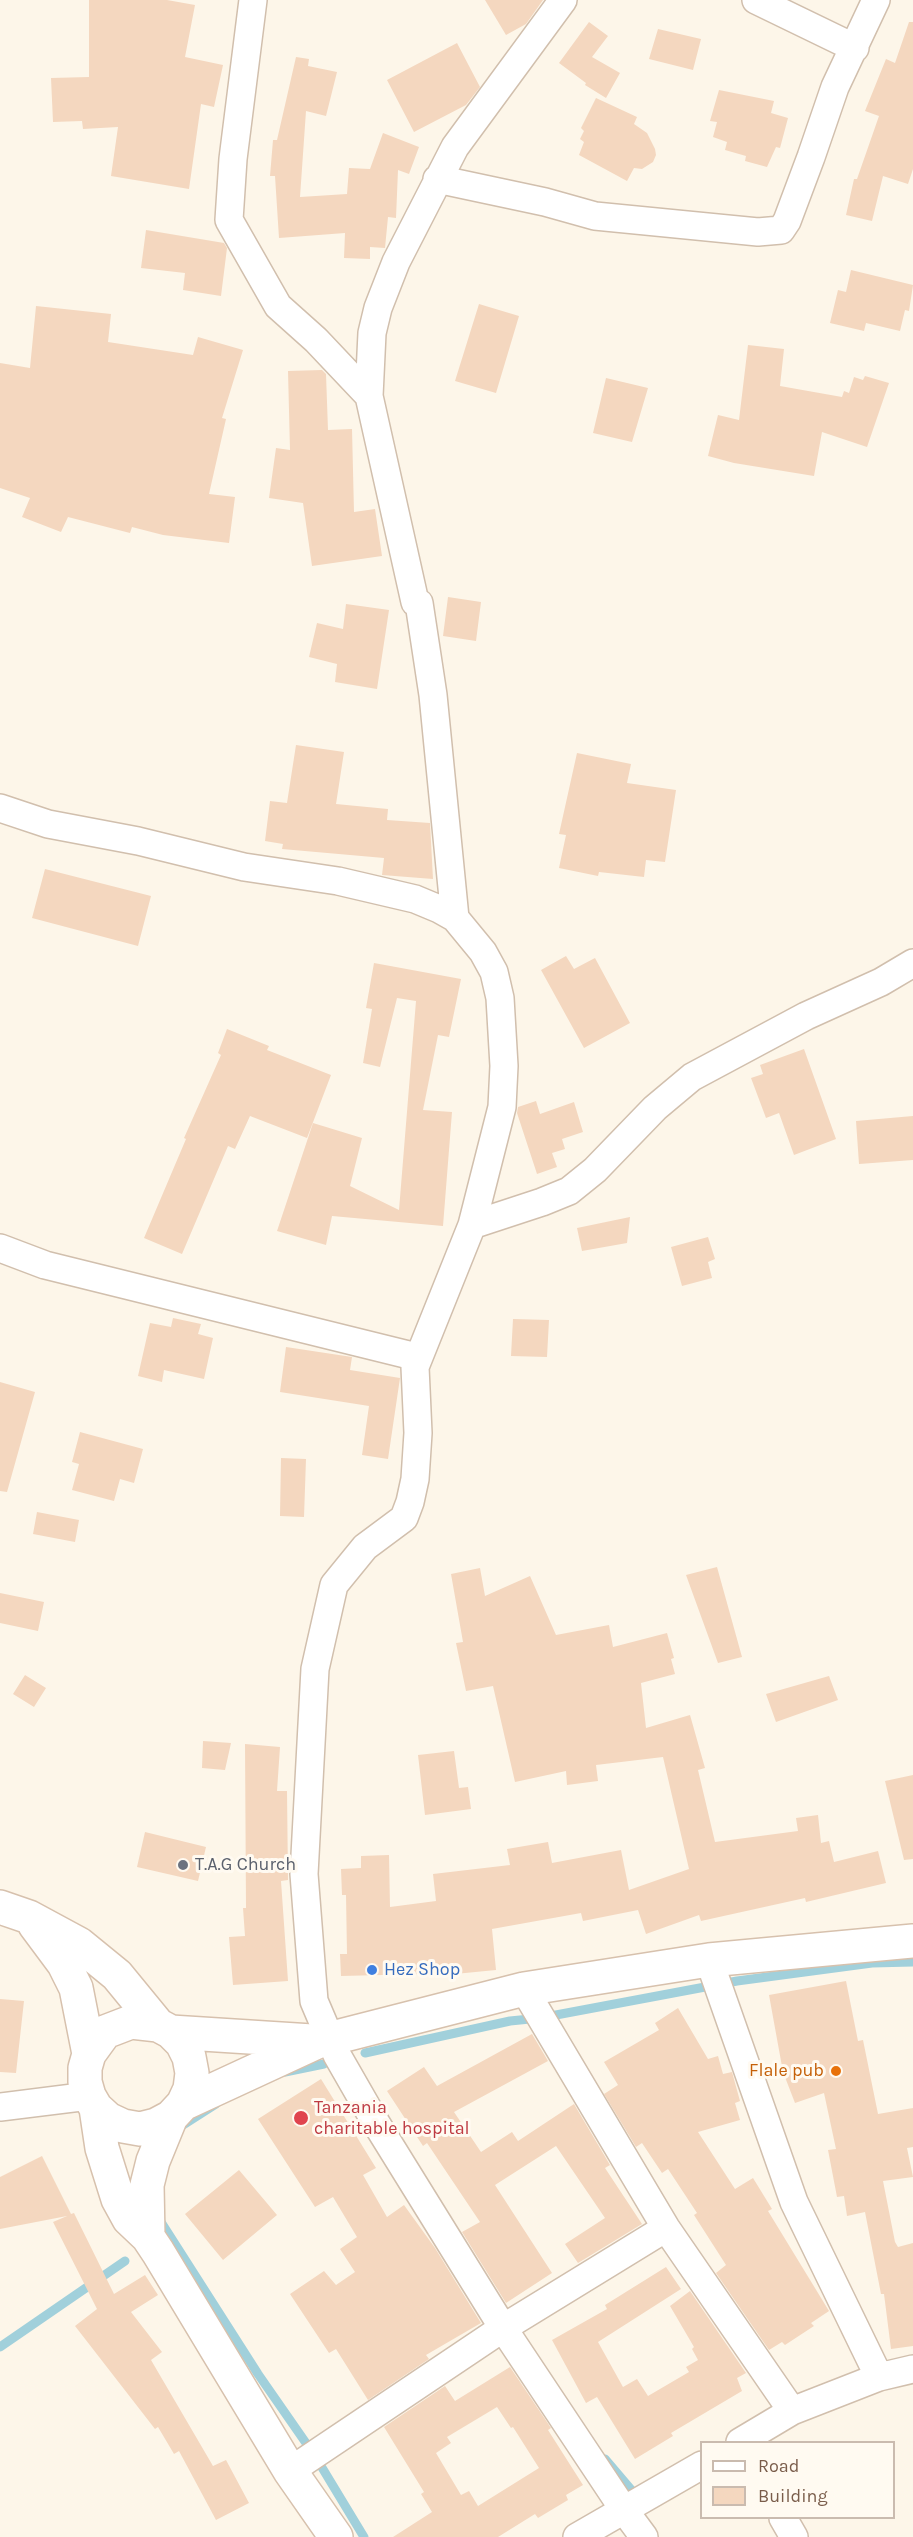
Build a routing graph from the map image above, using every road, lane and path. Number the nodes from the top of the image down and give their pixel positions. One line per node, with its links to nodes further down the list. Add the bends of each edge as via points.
1 (253, 0): 7 (street, via 232,159 229,220 278,306)
2 (563, 0): 6 (street, via 455,147)
3 (756, 0): 5 (street)
4 (876, 0): 5 (street)
5 (855, 48): 6 (street, via 835,87 781,230 758,232 595,216)
6 (438, 179): 7 (street, via 396,262 378,308 372,333)
7 (369, 396): 9 (street, via 415,602 419,603 433,695)
8 (0, 808): 9 (street, via 48,824 244,867 338,881 415,899)
9 (455, 918): 11 (street, via 494,972 500,998 504,1065 502,1107)
10 (913, 963): 11 (street, via 692,1077 569,1191)
11 (472, 1225): 13 (street)
12 (0, 1248): 13 (street, via 45,1264)
13 (417, 1357): 19 (street, via 418,1433 410,1502 404,1518 365,1547 334,1585 315,1669 304,1874 314,2001)
14 (14, 1912): 18 (main road, via 78,1944 117,1975); 20 (main road, via 64,1964 76,1988)
15 (913, 1941): 16 (main road)
16 (709, 1960): 17 (main road); 28 (street, via 794,2202)
17 (524, 1989): 19 (main road); 24 (street)
18 (164, 2029): 19 (main road); 20 (main road, via 130,2022 117,2026 105,2032); 23 (main road, via 182,2043 192,2073 190,2089)
19 (324, 2040): 23 (main road); 26 (street, via 337,2055)
20 (89, 2054): 21 (main road, via 85,2082)
21 (92, 2102): 22 (street); 23 (main road, via 108,2119 140,2128 156,2126); 25 (main road, via 118,2199 129,2219)
22 (0, 2107)
23 (177, 2110): 25 (main road, via 155,2153 147,2185)
24 (666, 2228): 26 (street); 29 (street)
25 (148, 2237): 32 (main road)
26 (503, 2328): 32 (street); 33 (street)
27 (913, 2368): 28 (street)
28 (879, 2377): 29 (street)
29 (792, 2411): 30 (street)
30 (744, 2441)
31 (700, 2466): 33 (street)
32 (290, 2471): 35 (main road)
33 (624, 2510): 36 (street); 37 (street)
34 (784, 2519): 38 (street)
35 (336, 2537)
36 (577, 2537)
37 (644, 2537)
38 (794, 2537)

